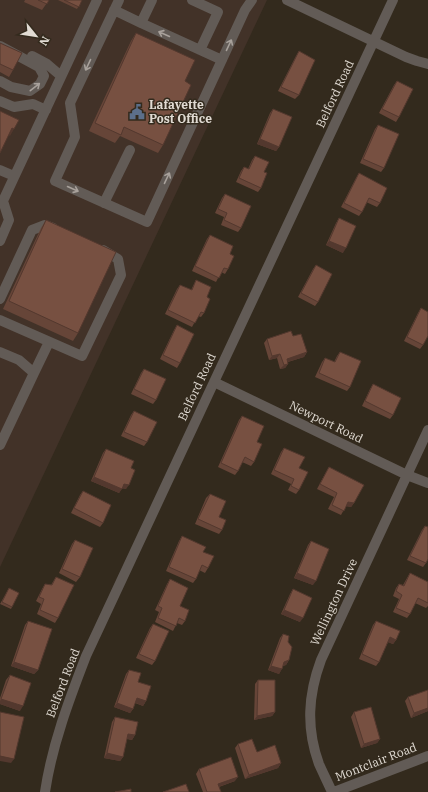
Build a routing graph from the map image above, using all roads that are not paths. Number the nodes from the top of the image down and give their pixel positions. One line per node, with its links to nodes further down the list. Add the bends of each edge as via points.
1 (97, 0): 16 (street)
2 (119, 0): 8 (street)
3 (152, 0): 9 (street)
4 (192, 0): 13 (street, via 218,12)
5 (252, 0): 14 (street, one-way to 5)
6 (287, 0): 11 (street)
7 (393, 0): 11 (street, Belford Road)
8 (114, 10): 9 (street); 24 (street, one-way to 24, via 70,103 75,137 55,181)
9 (142, 23): 13 (street, one-way to 9)
10 (0, 40): 16 (street, via 47,64)
11 (374, 42): 15 (street); 34 (street, Belford Road)
12 (0, 46): 17 (street, one-way to 12, via 11,87 30,91 40,84 44,76 39,67)
13 (200, 50): 14 (street)
14 (222, 60): 24 (street, one-way to 14, via 147,222)
15 (428, 64)
16 (61, 76): 19 (street)
17 (0, 81)
18 (0, 101): 19 (street, via 14,107 33,104)
19 (46, 110): 22 (street)
20 (130, 150): 24 (street)
21 (0, 170): 22 (street)
22 (14, 176): 23 (street)
23 (2, 200): 25 (street)
24 (104, 203)
25 (5, 220): 27 (street)
26 (59, 231): 29 (street, via 45,225 32,230)
27 (0, 241)
28 (94, 246): 31 (street, via 118,259 121,275 82,356)
29 (0, 299)
30 (0, 320): 31 (street)
31 (49, 342): 33 (street)
32 (0, 352): 33 (street, via 19,360)
33 (34, 373): 36 (street)
34 (214, 382): 37 (street, Newport Road); 40 (street, Belford Road, via 86,656 56,740)
35 (428, 430): 37 (street, Wellington Drive)
36 (0, 445)
37 (407, 475): 38 (street, Newport Road); 41 (street, Wellington Drive, via 320,660 311,694 311,730 314,747 319,764)
38 (428, 483)
39 (428, 756): 41 (street, Montclair Road)
40 (44, 792)
41 (333, 792)

